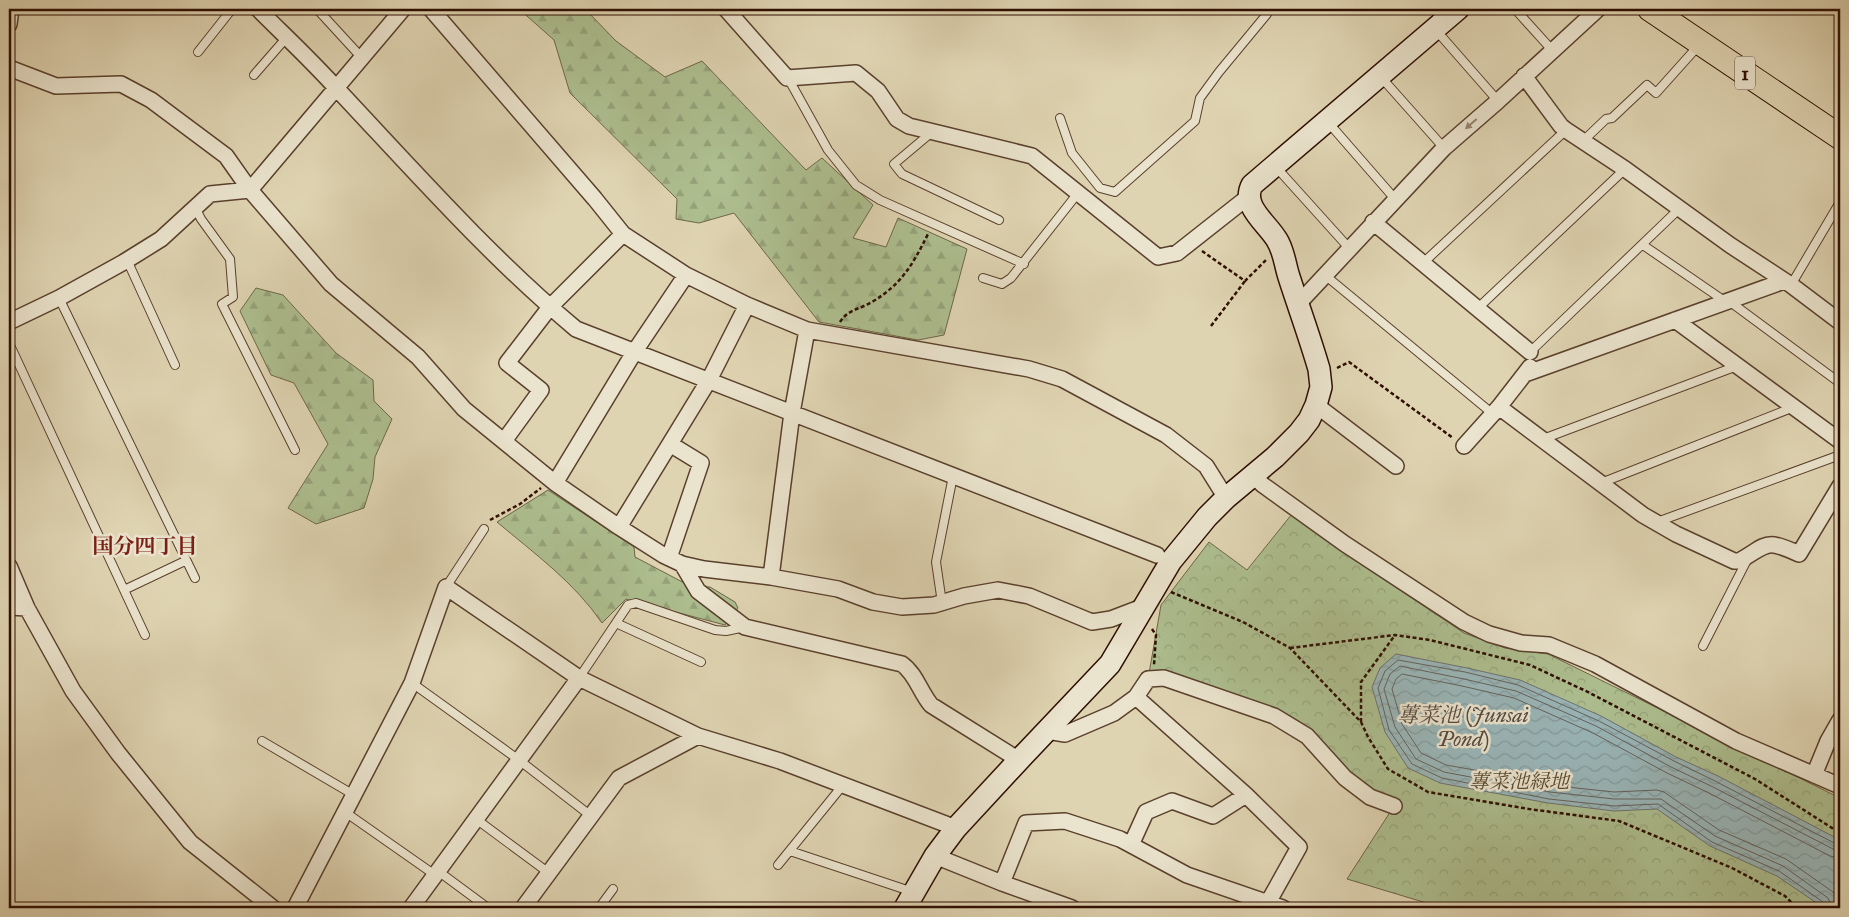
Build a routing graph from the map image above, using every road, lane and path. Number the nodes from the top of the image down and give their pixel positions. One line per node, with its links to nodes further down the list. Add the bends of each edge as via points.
1 (11, 9): 13 (street)
2 (232, 9): 18 (lane)
3 (258, 9): 15 (street)
4 (317, 9): 19 (lane)
5 (431, 9): 46 (street)
6 (726, 9): 24 (street)
7 (1458, 9): 14 (street)
8 (1516, 9): 17 (lane)
9 (1598, 9): 17 (street)
10 (400, 10): 19 (street)
11 (1657, 11): 16 (main road, 1)
12 (1267, 14): 27 (lane, via 1200,98 1195,121 1115,192 1100,188 1072,152)
13 (9, 24)
14 (1435, 28): 22 (street); 26 (lane)
15 (287, 37): 21 (lane); 25 (street)
16 (1700, 43): 31 (main road, 1); 32 (lane, via 1656,94 1647,85)
17 (1552, 50): 23 (street)
18 (198, 52)
19 (362, 58): 25 (street)
20 (9, 68): 36 (street, via 56,86 121,84 151,100 226,156)
21 (254, 75)
22 (1379, 75): 28 (street); 33 (lane)
23 (1524, 76): 26 (street); 29 (street)
24 (787, 78): 30 (street, via 856,73 878,91 898,119 909,126); 45 (lane, via 828,150 856,185 880,200)
25 (337, 88): 36 (street); 63 (street, via 434,194)
26 (1498, 101): 33 (street, one-way to 33)
27 (1060, 118)
28 (1326, 121): 34 (street); 39 (lane)
29 (1566, 130): 32 (street); 52 (lane)
30 (932, 132): 37 (street, via 1032,156); 43 (lane, via 894,164 902,174)
31 (1840, 136)
32 (1582, 142): 35 (street)
33 (1444, 148): 39 (street)
34 (1274, 166): 38 (street, via 1252,185); 49 (lane)
35 (1625, 169): 42 (street); 64 (lane)
36 (250, 190): 41 (street, via 210,194); 85 (street, via 331,284 418,357 464,409)
37 (1078, 193): 47 (street, via 1158,257 1177,253); 53 (lane)
38 (1248, 197): 47 (street); 50 (street)
39 (1395, 199): 44 (street)
40 (1840, 202): 58 (lane)
41 (195, 207): 51 (street, via 161,239); 89 (lane, via 230,259 233,297 222,304)
42 (1679, 208): 48 (lane); 58 (street)
43 (999, 220)
44 (1373, 222): 49 (street); 52 (street)
45 (933, 223): 53 (lane); 70 (path, via 913,264 897,283 872,302 844,315)
46 (623, 234): 54 (street); 63 (street)
47 (1191, 242): 57 (path)
48 (1643, 245): 60 (lane); 72 (lane)
49 (1349, 248): 55 (street)
50 (1281, 250): 57 (path, via 1272,254); 61 (street)
51 (127, 260): 59 (street); 74 (lane)
52 (1423, 263): 64 (street)
53 (1024, 264): 56 (lane, via 1002,284)
54 (686, 276): 62 (street); 73 (street)
55 (1326, 276): 61 (street); 82 (lane)
56 (983, 278)
57 (1245, 280): 68 (path)
58 (1788, 283): 60 (street); 67 (street)
59 (59, 298): 66 (street); 103 (lane)
60 (1728, 301): 65 (street); 79 (lane)
61 (1299, 303): 77 (street)
62 (747, 305): 69 (street); 78 (street)
63 (550, 307): 73 (street, via 576,329); 85 (street, via 507,363 541,390)
64 (1478, 308): 72 (street)
65 (1675, 320): 75 (street); 76 (street)
66 (9, 322)
67 (1840, 322)
68 (1211, 326)
69 (807, 330): 70 (street); 83 (street)
70 (833, 334): 97 (street, via 1029,369 1062,379 1166,435 1206,466)
71 (9, 343): 110 (lane)
72 (1531, 350): 76 (street, via 1534,362)
73 (635, 351): 78 (street); 94 (street)
74 (175, 365)
75 (1738, 366): 81 (street); 84 (lane)
76 (1525, 374): 82 (street)
77 (1320, 377): 80 (street); 88 (path, via 1349,362)
78 (709, 380): 83 (street); 87 (street)
79 (1840, 383)
80 (1316, 405): 91 (street); 93 (street, via 1299,433)
81 (1794, 407): 86 (street); 95 (lane)
82 (1496, 410): 84 (street); 88 (street)
83 (792, 413): 92 (street); 106 (street)
84 (1542, 439): 95 (street)
85 (504, 441): 94 (street)
86 (1840, 441)
87 (670, 444): 99 (street); 104 (street, via 701,463)
88 (1464, 446)
89 (295, 450)
90 (1840, 454): 98 (lane)
91 (1396, 466)
92 (953, 476): 101 (street); 111 (lane, via 936,562)
93 (1253, 476): 97 (street); 133 (street, via 1345,544 1464,622 1489,634 1549,645 1595,664 1736,741)
94 (554, 481): 99 (street); 100 (path, via 490,520)
95 (1601, 483): 98 (street)
96 (1840, 486): 102 (street, via 1799,554 1777,544 1765,545)
97 (1226, 498): 108 (street, via 1171,561)
98 (1656, 522): 102 (street, via 1734,561 1739,562)
99 (619, 527): 104 (street)
100 (484, 529): 109 (lane)
101 (1157, 555)
102 (1749, 556): 119 (lane)
103 (185, 561): 107 (lane); 110 (lane)
104 (676, 561): 106 (street, via 704,569); 116 (street, via 698,591)
105 (9, 566): 113 (street)
106 (771, 577): 111 (street, via 838,589 873,602 902,607)
107 (195, 578)
108 (1156, 585): 114 (street); 120 (path, via 1243,622)
109 (446, 587): 122 (street); 124 (street)
110 (124, 590): 117 (lane)
111 (942, 603): 114 (street, via 998,590 1029,596 1092,622)
112 (9, 608): 113 (street)
113 (27, 608): 154 (street, via 73,690 118,753 190,842)
114 (1143, 610): 123 (path, via 1156,635 1154,666); 128 (street, via 1110,664)
115 (616, 623): 116 (lane, via 628,605 636,603 715,630); 121 (lane); 122 (lane)
116 (745, 627): 132 (street, via 902,664 911,670 931,704)
117 (145, 635)
118 (1395, 635): 120 (path); 127 (path, via 1361,682); 143 (path, via 1530,664 1755,779)
119 (1703, 646)
120 (1290, 648): 127 (path)
121 (701, 662)
122 (579, 678): 129 (street); 131 (street)
123 (1148, 679): 125 (street); 138 (street, via 1164,678 1274,716 1307,736 1345,778 1370,797)
124 (412, 683): 131 (lane); 136 (street)
125 (1136, 697): 128 (street, via 1114,713 1065,734); 137 (street)
126 (1840, 720): 133 (street)
127 (1361, 722): 162 (path, via 1388,769 1428,792 1619,821 1732,868 1785,896)
128 (1047, 731): 132 (street)
129 (698, 736): 134 (street, via 780,760); 140 (street, via 619,778)
130 (262, 741): 136 (lane)
131 (519, 760): 140 (lane); 141 (street)
132 (1019, 760): 142 (street)
133 (1814, 775): 135 (street)
134 (843, 785): 142 (street); 145 (lane)
135 (1840, 786)
136 (354, 795): 139 (street)
137 (1246, 796): 144 (street, via 1213,816 1172,801 1146,812); 153 (street, via 1299,847)
138 (1394, 806)
139 (345, 812): 148 (lane); 155 (street)
140 (591, 816): 149 (street)
141 (476, 819): 148 (street); 149 (lane)
142 (956, 828): 146 (street)
143 (1840, 833)
144 (1131, 845): 150 (street, via 1064,821 1026,823); 153 (street, via 1187,875)
145 (790, 851): 147 (lane); 152 (lane)
146 (935, 856): 150 (street); 152 (street)
147 (778, 865)
148 (436, 873): 156 (street); 157 (lane)
149 (549, 873): 158 (street)
150 (1002, 883): 160 (street)
151 (613, 889): 159 (lane)
152 (909, 900)
153 (1266, 906): 161 (street)
154 (273, 908)
155 (295, 908)
156 (411, 908)
157 (488, 908)
158 (523, 908)
159 (599, 908)
160 (1072, 908)
161 (1283, 908)
162 (1797, 908)

